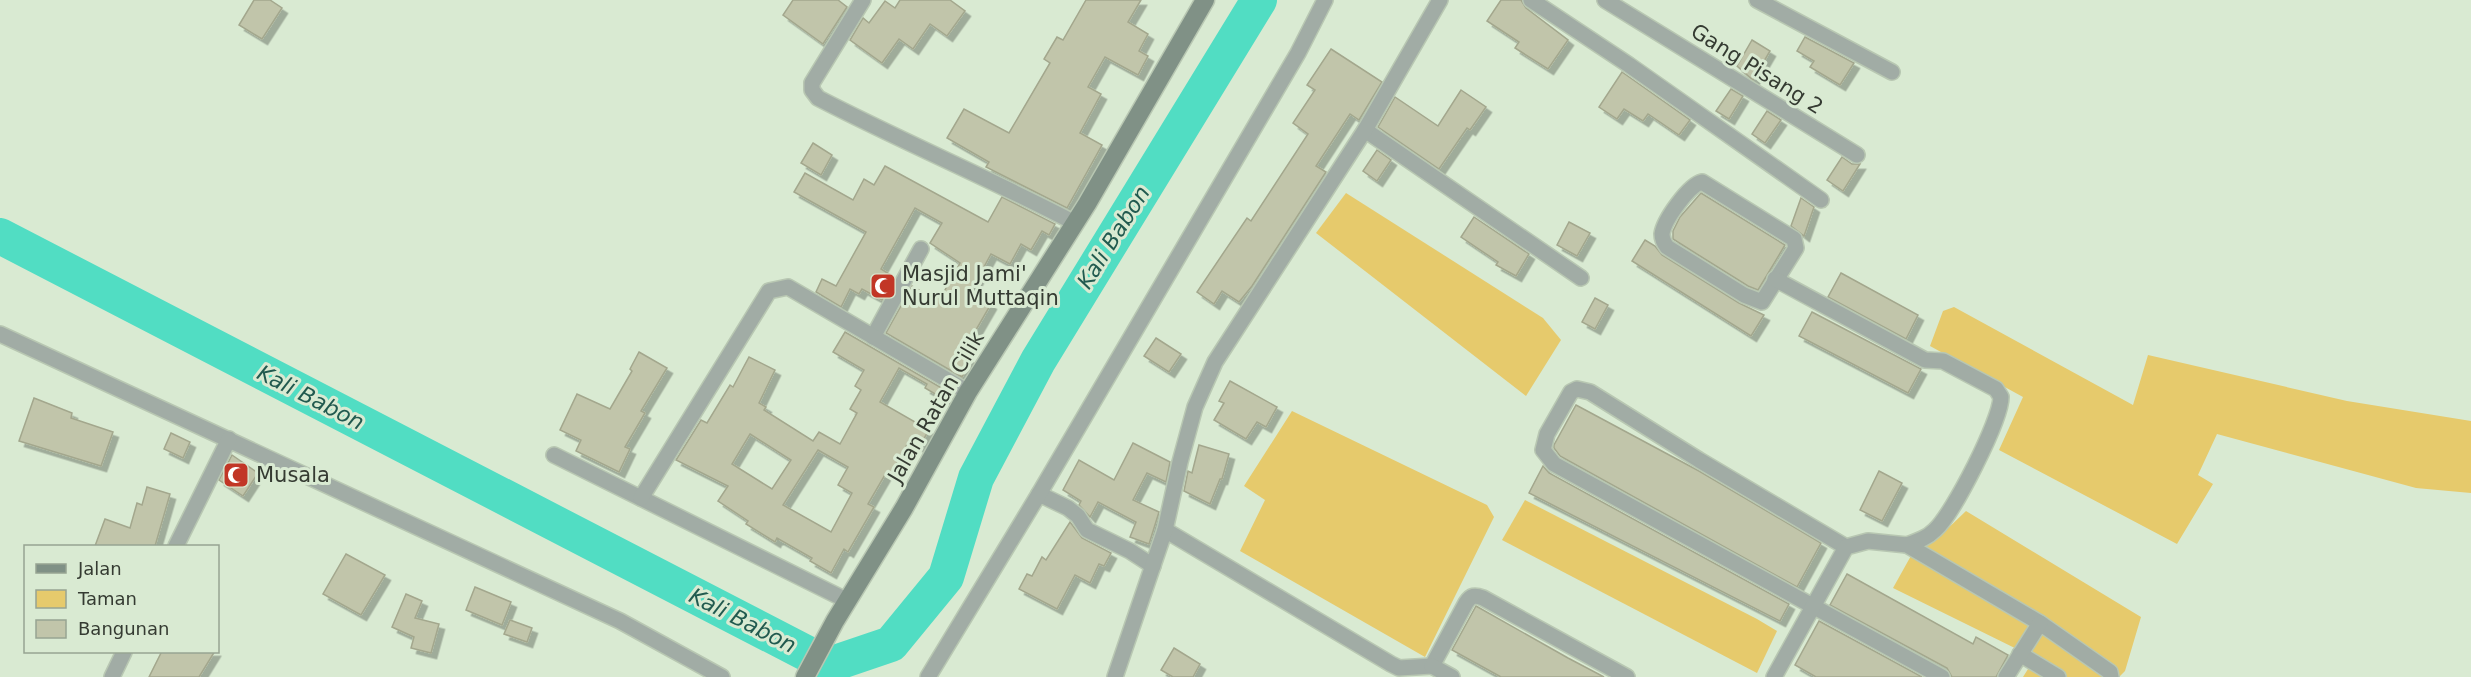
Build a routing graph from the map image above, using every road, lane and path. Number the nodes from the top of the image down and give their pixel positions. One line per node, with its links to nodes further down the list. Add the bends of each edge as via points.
1 (1205, 0): 12 (street, Jalan Ratan Cilik)
2 (1325, 0): 21 (street, via 1298,53)
3 (1440, 0): 9 (street)
4 (1531, 0): 11 (street)
5 (1605, 0): 10 (street, Gang Pisang 2)
6 (1757, 0): 8 (street)
7 (855, 3): 12 (street, via 812,83 818,98)
8 (1892, 72)
9 (1365, 130): 14 (street); 23 (street, via 1215,362 1195,407)
10 (1857, 155)
11 (1821, 200)
12 (1075, 223): 18 (street, Jalan Ratan Cilik)
13 (921, 249): 17 (street)
14 (1581, 278)
15 (1775, 279): 15 (street, via 1796,248 1794,239 1707,183 1693,185 1663,231 1666,247 1756,302 1762,302); 25 (street, via 1925,360 1954,367 1996,389 2001,397 1998,414 1946,517 1923,540)
16 (0, 334): 19 (street)
17 (873, 337): 18 (street); 22 (street, via 788,287 770,291)
18 (968, 392): 28 (street, Jalan Ratan Cilik)
19 (229, 439): 24 (street); 36 (street, via 620,621)
20 (554, 455): 22 (street)
21 (1040, 494): 27 (street, via 1068,508 1087,530); 38 (street)
22 (641, 498): 28 (street)
23 (1166, 530): 27 (street); 33 (street, via 1391,664 1399,668)
24 (176, 545)
25 (1907, 545): 26 (street, via 1868,541); 30 (street)
26 (1846, 547): 29 (street); 29 (street, via 1590,392 1571,392 1546,434 1543,450 1554,464)
27 (1153, 566): 39 (street)
28 (848, 601): 37 (street, Jalan Ratan Cilik)
29 (1814, 606): 34 (street); 42 (street)
30 (2040, 623): 32 (street); 45 (street, via 2110,672)
31 (123, 653): 35 (street)
32 (2020, 654): 43 (street); 44 (street)
33 (1431, 666): 40 (street); 41 (street, via 1466,603 1475,595)
34 (1780, 675)
35 (112, 677)
36 (722, 677)
37 (805, 677)
38 (928, 677)
39 (1115, 677)
40 (1452, 677)
41 (1627, 677)
42 (1942, 677)
43 (2006, 677)
44 (2058, 677)
45 (2111, 677)

